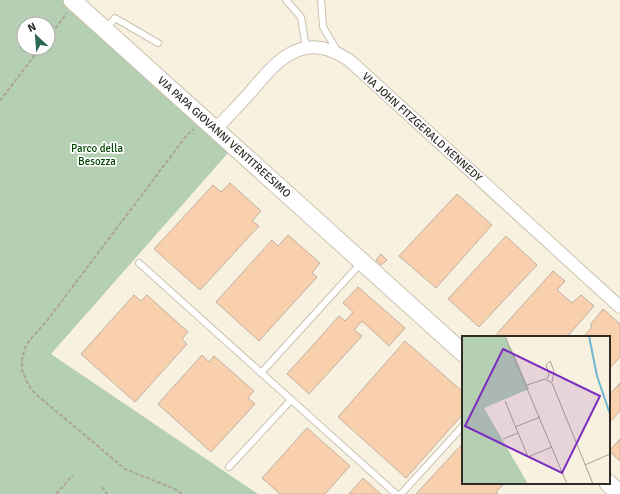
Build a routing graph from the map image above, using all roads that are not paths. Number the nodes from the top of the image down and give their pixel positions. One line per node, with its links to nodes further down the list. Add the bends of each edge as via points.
1 (286, 0): 6 (lane, via 301,17)
2 (321, 0): 7 (lane, via 323,27)
3 (78, 5): 4 (street, VIA PAPA GIOVANNI VENTITREESIMO)
4 (106, 29): 5 (lane, via 115,18); 8 (street, VIA PAPA GIOVANNI VENTITREESIMO)
5 (158, 43)
6 (306, 48): 7 (street, VIA JOHN FITZGERALD KENNEDY, via 329,50); 8 (street, VIA JOHN FITZGERALD KENNEDY, via 292,52 276,64)
7 (339, 54): 11 (street, VIA JOHN FITZGERALD KENNEDY, via 349,60)
8 (216, 129): 9 (street, VIA PAPA GIOVANNI VENTITREESIMO)
9 (362, 262): 12 (street, VIA PAPA GIOVANNI VENTITREESIMO); 13 (lane)
10 (140, 263): 13 (lane)
11 (620, 307)
12 (462, 352)
13 (261, 373): 14 (lane)
14 (291, 400): 16 (lane); 18 (lane)
15 (462, 427): 19 (lane)
16 (229, 467)
17 (609, 484): 20 (street)
18 (396, 494)
19 (401, 494)
20 (620, 494)

